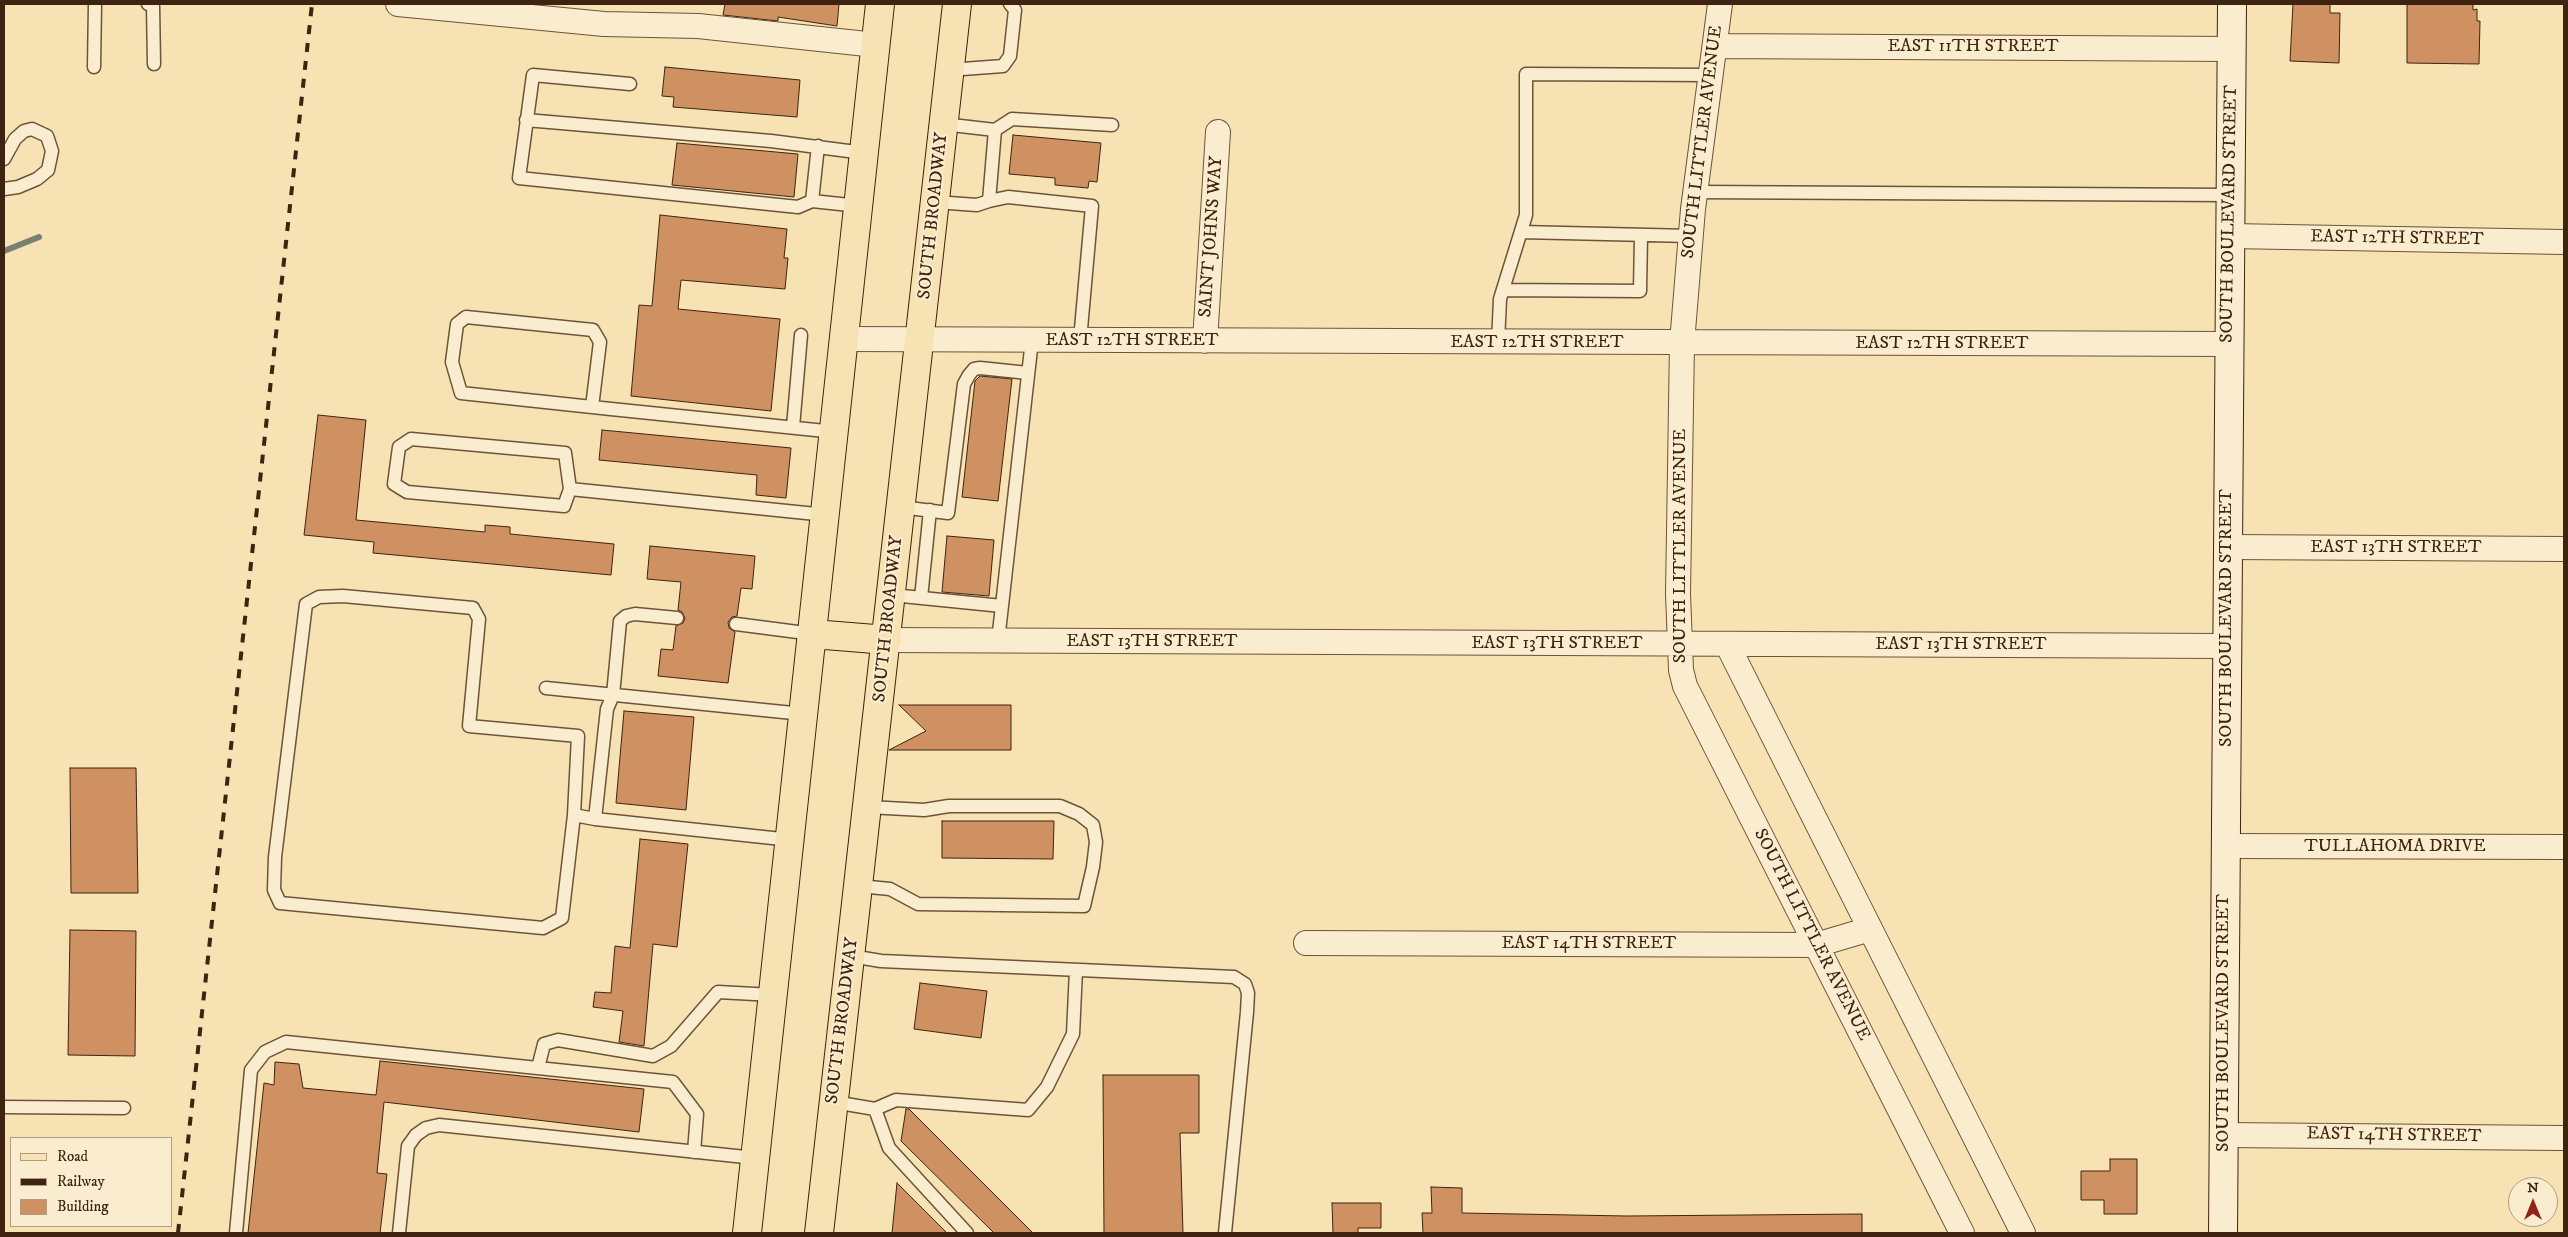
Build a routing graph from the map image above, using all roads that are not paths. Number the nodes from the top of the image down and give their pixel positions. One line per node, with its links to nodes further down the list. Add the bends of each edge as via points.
1 (95, 4): 13 (lane)
2 (148, 4): 12 (lane, via 153,6)
3 (398, 4): 9 (street, via 604,24 698,26)
4 (880, 4): 9 (main road)
5 (956, 4): 14 (main road, SOUTH BROADWAY)
6 (1010, 4): 14 (lane, via 1015,10 1010,56 1003,66)
7 (1720, 4): 10 (street, SOUTH LITTLER AVENUE)
8 (2232, 4): 11 (main road, SOUTH BOULEVARD STREET)
9 (876, 45): 23 (main road)
10 (1715, 46): 11 (street, EAST 11TH STREET); 15 (street, SOUTH LITTLER AVENUE)
11 (2232, 49): 27 (main road, SOUTH BOULEVARD STREET)
12 (154, 64)
13 (94, 68)
14 (949, 70): 18 (main road, SOUTH BROADWAY)
15 (1711, 75): 26 (street, SOUTH LITTLER AVENUE); 32 (lane, via 1526,74 1526,215)
16 (630, 84): 17 (lane, via 533,75)
17 (526, 120): 22 (lane); 29 (lane, via 519,178 798,207)
18 (944, 124): 20 (lane); 30 (main road, SOUTH BROADWAY)
19 (1112, 125): 20 (lane, via 1012,119)
20 (995, 130): 28 (lane)
21 (1218, 132): 43 (street, SAINT JOHNS WAY)
22 (818, 146): 23 (lane); 29 (lane)
23 (864, 153): 31 (main road)
24 (4, 159): 25 (lane, via 15,139 32,129 46,136 52,151 48,170 37,179)
25 (4, 189)
26 (1696, 192): 27 (lane); 34 (street, SOUTH LITTLER AVENUE)
27 (2230, 195): 35 (main road, SOUTH BOULEVARD STREET)
28 (989, 200): 30 (lane, via 977,205); 42 (lane, via 1008,197 1092,206)
29 (812, 201): 31 (lane)
30 (935, 202): 40 (main road, SOUTH BROADWAY)
31 (859, 206): 39 (main road)
32 (1521, 232): 33 (lane); 37 (lane)
33 (1641, 235): 34 (lane); 37 (lane, via 1640,292)
34 (1691, 236): 45 (street, SOUTH LITTLER AVENUE)
35 (2230, 236): 36 (street, EAST 12TH STREET); 46 (main road, SOUTH BOULEVARD STREET)
36 (2564, 242)
37 (1503, 290): 44 (lane)
38 (801, 335): 49 (lane)
39 (845, 339): 40 (street, EAST 12TH STREET); 50 (main road)
40 (921, 340): 41 (street, EAST 12TH STREET); 52 (main road, SOUTH BROADWAY)
41 (1032, 340): 42 (street, EAST 12TH STREET); 47 (lane)
42 (1080, 340): 43 (street, EAST 12TH STREET)
43 (1205, 341): 44 (street, EAST 12TH STREET)
44 (1498, 342): 45 (street, EAST 12TH STREET)
45 (1682, 344): 46 (street, EAST 12TH STREET); 66 (street, SOUTH LITTLER AVENUE)
46 (2228, 344): 55 (main road, SOUTH BOULEVARD STREET)
47 (1028, 373): 53 (lane, via 980,368 969,375 964,384 948,513); 59 (lane)
48 (592, 407): 48 (lane, via 461,393 452,362 457,324 466,318 593,330 600,342); 49 (lane)
49 (793, 427): 50 (lane)
50 (835, 432): 54 (main road)
51 (570, 489): 51 (lane, via 564,506 407,492 394,484 399,447 411,439 565,453); 54 (lane)
52 (901, 507): 53 (lane); 57 (main road, SOUTH BROADWAY)
53 (930, 510): 58 (lane)
54 (826, 515): 62 (main road)
55 (2227, 547): 56 (street, EAST 13TH STREET); 67 (main road, SOUTH BOULEVARD STREET)
56 (2564, 549)
57 (892, 595): 58 (lane); 63 (main road, SOUTH BROADWAY)
58 (921, 598): 59 (lane)
59 (1002, 606): 64 (lane)
60 (678, 618): 69 (lane, via 635,614 620,621)
61 (736, 624): 62 (lane)
62 (813, 634): 63 (main road); 70 (main road)
63 (887, 640): 64 (street, EAST 13TH STREET); 71 (main road, SOUTH BROADWAY)
64 (998, 641): 66 (street, EAST 13TH STREET)
65 (1727, 644): 66 (street, EAST 13TH STREET); 67 (street, EAST 13TH STREET); 78 (street)
66 (1680, 645): 80 (street, SOUTH LITTLER AVENUE, via 1685,686)
67 (2226, 646): 75 (main road, SOUTH BOULEVARD STREET)
68 (546, 688): 69 (lane)
69 (613, 695): 70 (lane); 73 (lane, via 607,709)
70 (803, 714): 74 (main road)
71 (868, 807): 77 (main road, SOUTH BROADWAY); 77 (lane, via 924,810 949,806 1060,806 1079,814 1093,825 1096,842 1084,906 918,904 890,888)
72 (574, 815): 72 (lane, via 578,736 470,726 479,619 473,608 343,596 319,596 306,604 275,858 274,890 280,903 543,928 562,918); 73 (lane)
73 (595, 820): 74 (lane)
74 (790, 840): 83 (main road)
75 (2225, 846): 76 (street, TULLAHOMA DRIVE); 89 (main road, SOUTH BOULEVARD STREET)
76 (2564, 848)
77 (859, 886): 81 (main road, SOUTH BROADWAY)
78 (1870, 929): 80 (street, EAST 14TH STREET); 100 (street)
79 (1306, 943): 80 (street, EAST 14TH STREET)
80 (1816, 945): 99 (street, SOUTH LITTLER AVENUE)
81 (851, 956): 82 (lane, via 881,961); 85 (main road, SOUTH BROADWAY)
82 (1076, 970): 88 (lane, via 1073,1034 1047,1087 1028,1110 896,1100); 98 (lane, via 1234,977 1245,984 1247,1012)
83 (773, 995): 84 (lane, via 718,992 671,1046 653,1056 558,1040 544,1044); 92 (main road)
84 (538, 1068): 91 (lane, via 673,1082 697,1114); 93 (lane, via 286,1042 265,1052 251,1070)
85 (834, 1102): 88 (lane); 96 (main road, SOUTH BROADWAY)
86 (4, 1107): 87 (lane)
87 (124, 1108)
88 (874, 1109): 97 (lane, via 889,1148)
89 (2223, 1135): 90 (street, EAST 14TH STREET); 101 (main road, SOUTH BOULEVARD STREET)
90 (2564, 1138)
91 (694, 1152): 92 (lane); 94 (lane, via 439,1125 426,1128 408,1146)
92 (755, 1158): 95 (main road)
93 (236, 1233)
94 (398, 1233)
95 (747, 1233)
96 (819, 1233)
97 (967, 1233)
98 (1225, 1233)
99 (1962, 1233)
100 (2023, 1233)
101 (2223, 1233)

